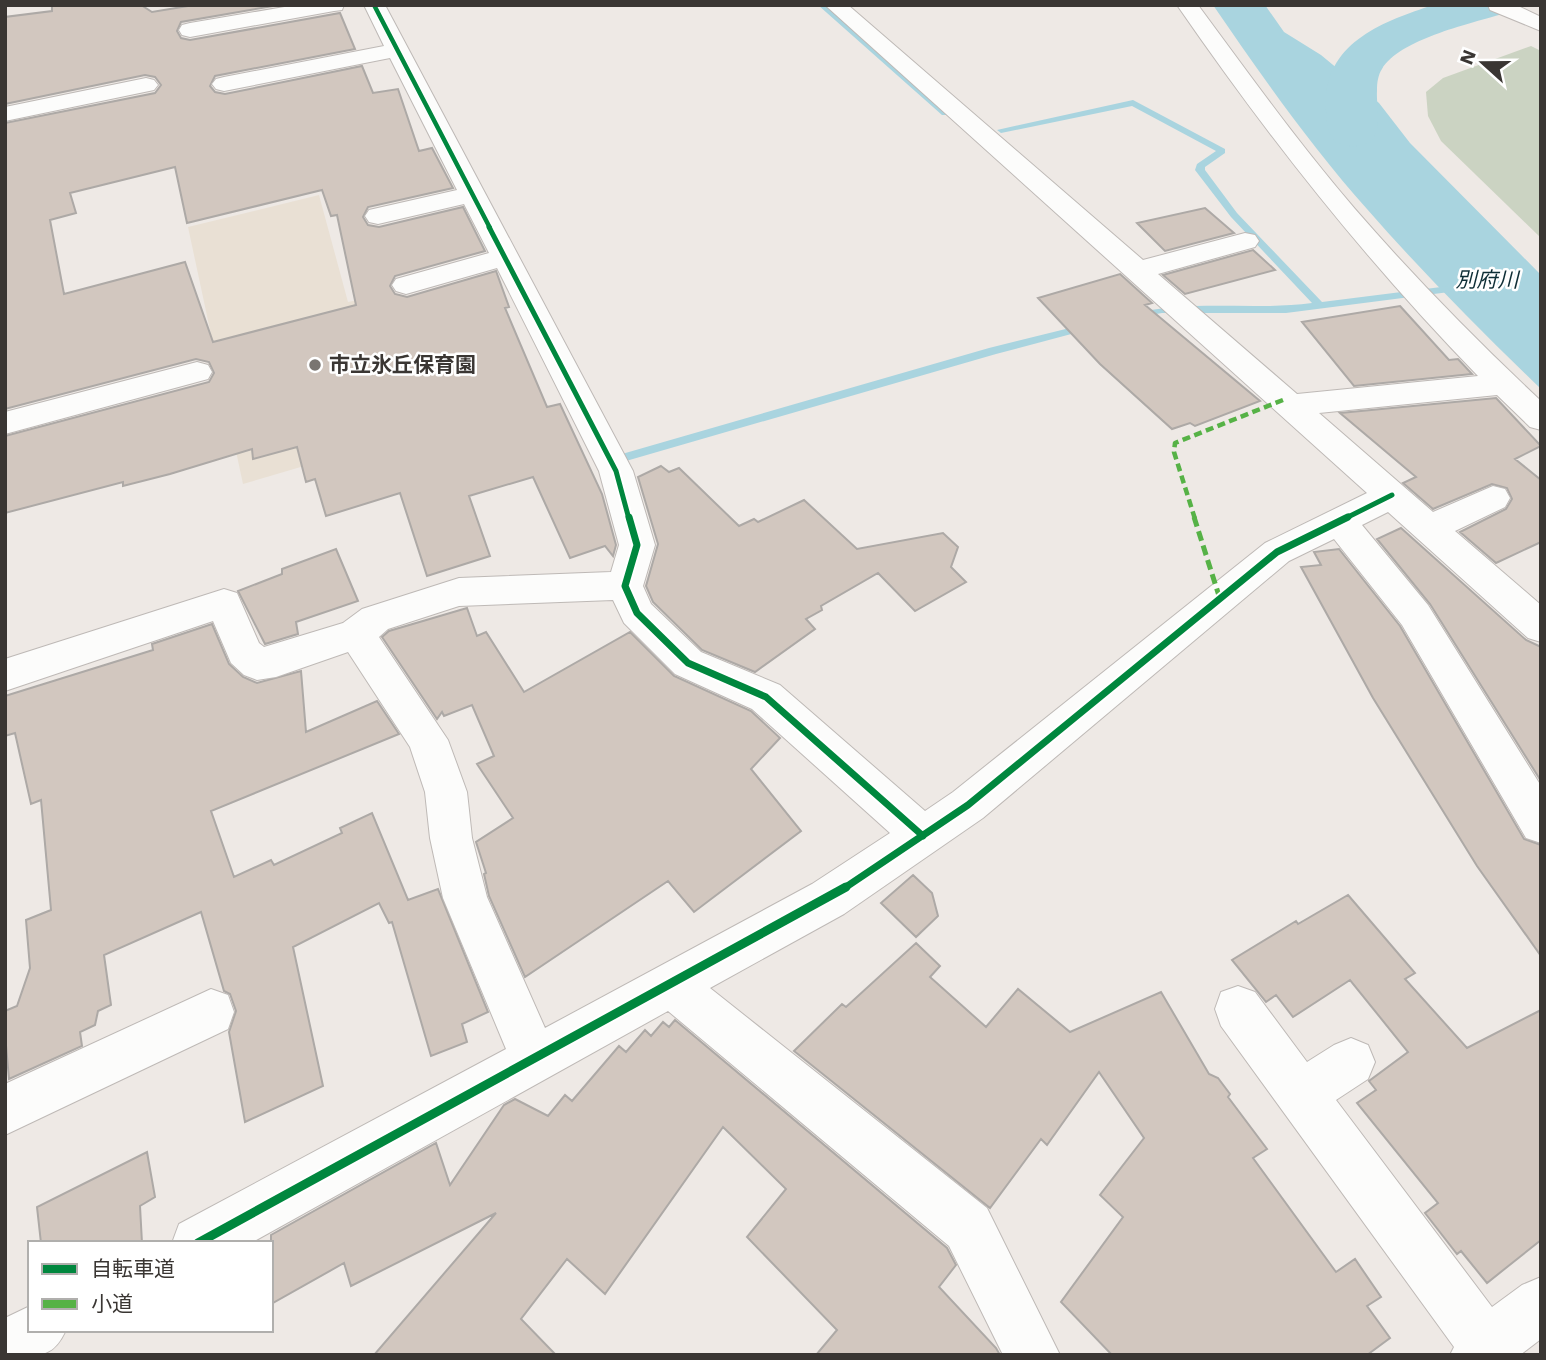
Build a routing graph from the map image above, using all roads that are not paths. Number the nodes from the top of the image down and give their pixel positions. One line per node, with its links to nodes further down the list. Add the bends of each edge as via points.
1 (334, 5): 7 (street)
2 (374, 5): 8 (street)
3 (835, 5): 16 (street)
4 (1187, 5): 19 (street, via 1344,214)
5 (1505, 8): 6 (street)
6 (1541, 25)
7 (188, 29)
8 (397, 50): 9 (street); 12 (street)
9 (224, 84)
10 (146, 85): 11 (street)
11 (5, 114)
12 (474, 194): 13 (street); 15 (street)
13 (379, 216)
14 (1245, 241): 16 (street)
15 (506, 257): 17 (street); 27 (street, via 616,471 637,545)
16 (1136, 271): 20 (street)
17 (406, 285)
18 (197, 372): 22 (street)
19 (1504, 384): 20 (street); 21 (street)
20 (1289, 406): 23 (street)
21 (1541, 419)
22 (5, 423)
23 (1392, 495): 25 (street); 26 (street)
24 (1493, 498): 26 (street)
25 (1340, 523): 31 (street, via 1415,615); 32 (street, via 1277,552 968,805)
26 (1431, 528): 28 (street)
27 (625, 586): 29 (street, via 459,592 375,619); 32 (street, via 637,612 688,663 766,697)
28 (1541, 627)
29 (356, 634): 30 (street, via 257,664 244,652 224,603); 36 (street, via 428,740 446,792 465,898)
30 (5, 675)
31 (1541, 824)
32 (923, 836): 33 (street, via 828,899)
33 (679, 982): 36 (street); 45 (street, via 686,998 968,1227)
34 (1238, 1010): 38 (street)
35 (211, 1012): 39 (street)
36 (534, 1057): 40 (street)
37 (1351, 1062): 38 (street)
38 (1301, 1095): 44 (street)
39 (5, 1111)
40 (202, 1241)
41 (1541, 1304): 44 (street)
42 (35, 1332): 43 (street)
43 (5, 1349)
44 (1483, 1350)
45 (1032, 1355)

